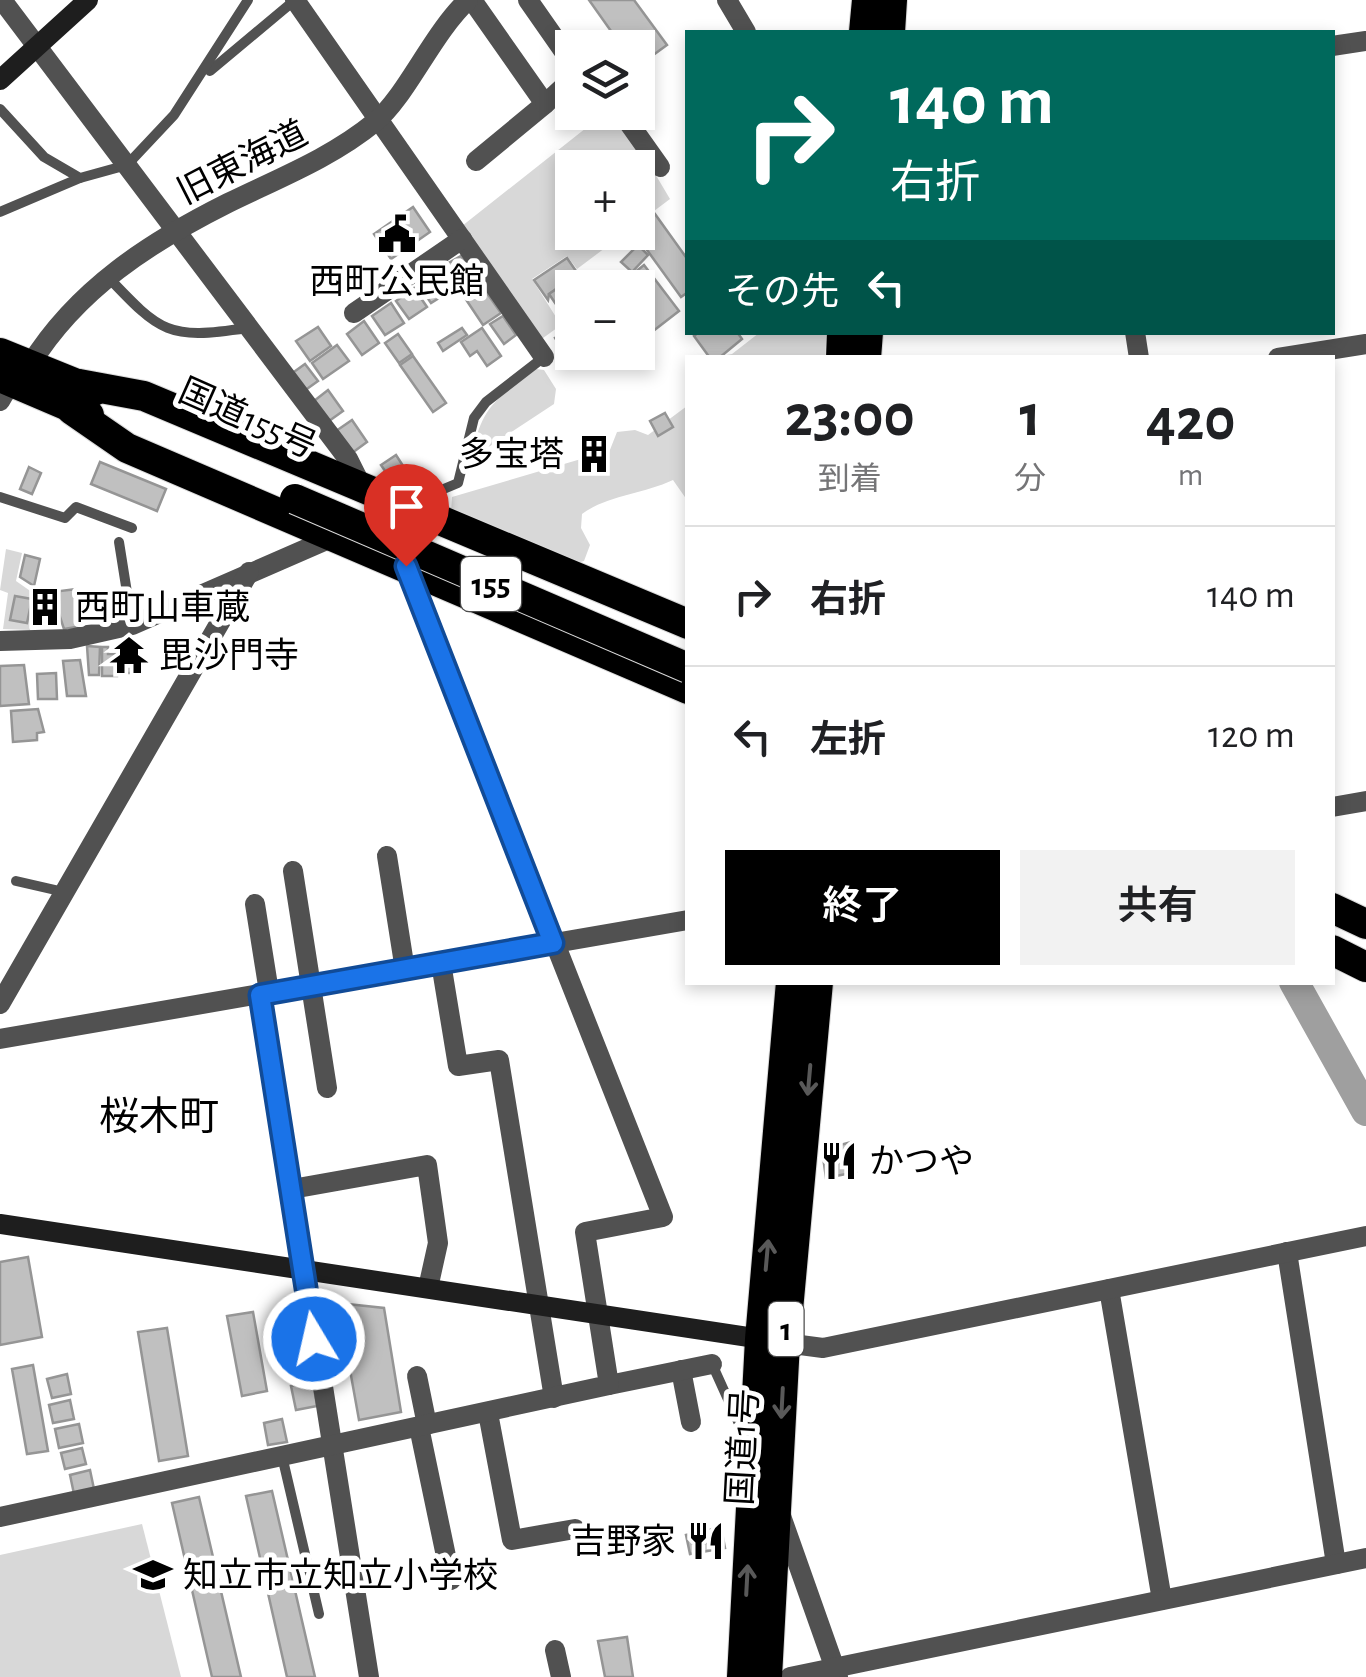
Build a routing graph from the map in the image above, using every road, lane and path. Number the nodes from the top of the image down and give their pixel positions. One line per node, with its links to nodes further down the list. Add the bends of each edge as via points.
1 (2, 0): 15 (street)
2 (88, 0): 15 (street)
3 (248, 0): 17 (lane)
4 (295, 0): 17 (lane); 22 (street)
5 (470, 0): 20 (street); 22 (street, 旧東海道)
6 (528, 0): 13 (street)
7 (727, 0): 10 (street)
8 (866, 0): 11 (highway)
9 (892, 0): 12 (highway)
10 (745, 30)
11 (864, 30)
12 (890, 30)
13 (555, 39)
14 (1366, 41): 16 (street)
15 (37, 46): 18 (street); 25 (street)
16 (1335, 46)
17 (202, 78): 25 (lane)
18 (0, 80)
19 (555, 95): 20 (street)
20 (545, 104): 24 (street)
21 (0, 109): 27 (lane, via 44,158)
22 (380, 119): 29 (street, 旧東海道, via 330,154); 30 (street)
23 (634, 130): 26 (street)
24 (476, 162)
25 (127, 164): 27 (lane); 29 (street)
26 (660, 167)
27 (80, 178): 28 (lane)
28 (0, 212)
29 (177, 232): 31 (street, 旧東海道); 33 (street)
30 (462, 239): 32 (street); 37 (street)
31 (107, 276): 33 (lane, via 166,330 192,335); 38 (street, 旧東海道)
32 (354, 313)
33 (247, 328): 40 (street)
34 (1366, 344): 36 (street)
35 (0, 353): 38 (highway, 国道155号 / 155)
36 (1297, 355)
37 (544, 357): 43 (lane, via 474,418 458,483)
38 (10, 381): 39 (highway, 国道155号 / 155)
39 (76, 397): 40 (highway, 155, via 144,396); 41 (highway, 国道155号 / 155, via 110,421); 45 (highway, 155, via 127,448)
40 (362, 485): 43 (highway, 155)
41 (298, 491): 52 (highway, 国道155号 / 155); 53 (highway, 国道155号 / 155, bridge)
42 (0, 497): 44 (lane, via 64,518 76,508)
43 (410, 504): 45 (street); 49 (highway, 155)
44 (132, 528)
45 (335, 536): 47 (highway, 155); 48 (street, via 283,552)
46 (119, 542): 50 (lane)
47 (406, 566): 54 (highway, 155); 66 (street)
48 (250, 572): 50 (street, via 224,576); 60 (street)
49 (685, 623)
50 (132, 625): 51 (street, via 70,639)
51 (0, 641)
52 (685, 645)
53 (685, 667)
54 (685, 687)
55 (1366, 801): 56 (street)
56 (1335, 806)
57 (386, 856): 72 (street)
58 (293, 871): 74 (street)
59 (16, 882): 60 (lane)
60 (64, 892): 78 (street)
61 (255, 904): 77 (street)
62 (1335, 909): 64 (highway)
63 (685, 921): 66 (street)
64 (1366, 924)
65 (1335, 928): 67 (highway)
66 (553, 943): 69 (street); 89 (street, via 662,1217 586,1232)
67 (1366, 943)
68 (1335, 951): 70 (highway)
69 (441, 963): 72 (street); 88 (street, via 458,1066 499,1060)
70 (1366, 966)
71 (1335, 968): 73 (highway)
72 (405, 970): 74 (street)
73 (1366, 983)
74 (311, 985): 77 (street); 80 (street)
75 (791, 985): 90 (highway, 国道1号 / 1, one-way to 75)
76 (818, 985): 90 (highway, 国道1号 / 1, one-way to 90)
77 (265, 993): 79 (street); 81 (street)
78 (0, 1004)
79 (0, 1039)
80 (327, 1088)
81 (292, 1190): 85 (street); 86 (street, via 427,1165 438,1243)
82 (0, 1224): 85 (street)
83 (1366, 1236): 84 (street)
84 (1288, 1252): 87 (street); 106 (street)
85 (303, 1268): 86 (street); 100 (street)
86 (428, 1288): 88 (street)
87 (1109, 1289): 90 (street, via 823,1348); 108 (street)
88 (538, 1306): 89 (street); 95 (street)
89 (596, 1316): 90 (street); 94 (street)
90 (772, 1341): 102 (highway, 国道1号 / 1, one-way to 102); 114 (highway, 国道1号 / 1, one-way to 90)
91 (712, 1364): 92 (street); 99 (lane)
92 (680, 1370): 94 (street); 97 (street)
93 (416, 1376): 98 (street)
94 (609, 1385): 95 (street)
95 (554, 1398): 96 (street)
96 (488, 1412): 98 (street); 104 (street, via 512,1540)
97 (691, 1422)
98 (423, 1426): 100 (street); 107 (street)
99 (746, 1438)
100 (330, 1446): 101 (street); 112 (street)
101 (282, 1456): 103 (street); 109 (lane)
102 (777, 1504): 111 (street); 115 (highway, 国道1号 / 1)
103 (0, 1517)
104 (575, 1528)
105 (1366, 1558): 106 (street)
106 (1336, 1564): 108 (street)
107 (451, 1580)
108 (1162, 1600): 111 (street)
109 (319, 1614)
110 (555, 1650): 113 (street)
111 (836, 1672): 116 (street)
112 (369, 1677)
113 (560, 1677)
114 (742, 1677)
115 (766, 1677)
116 (790, 1677)

